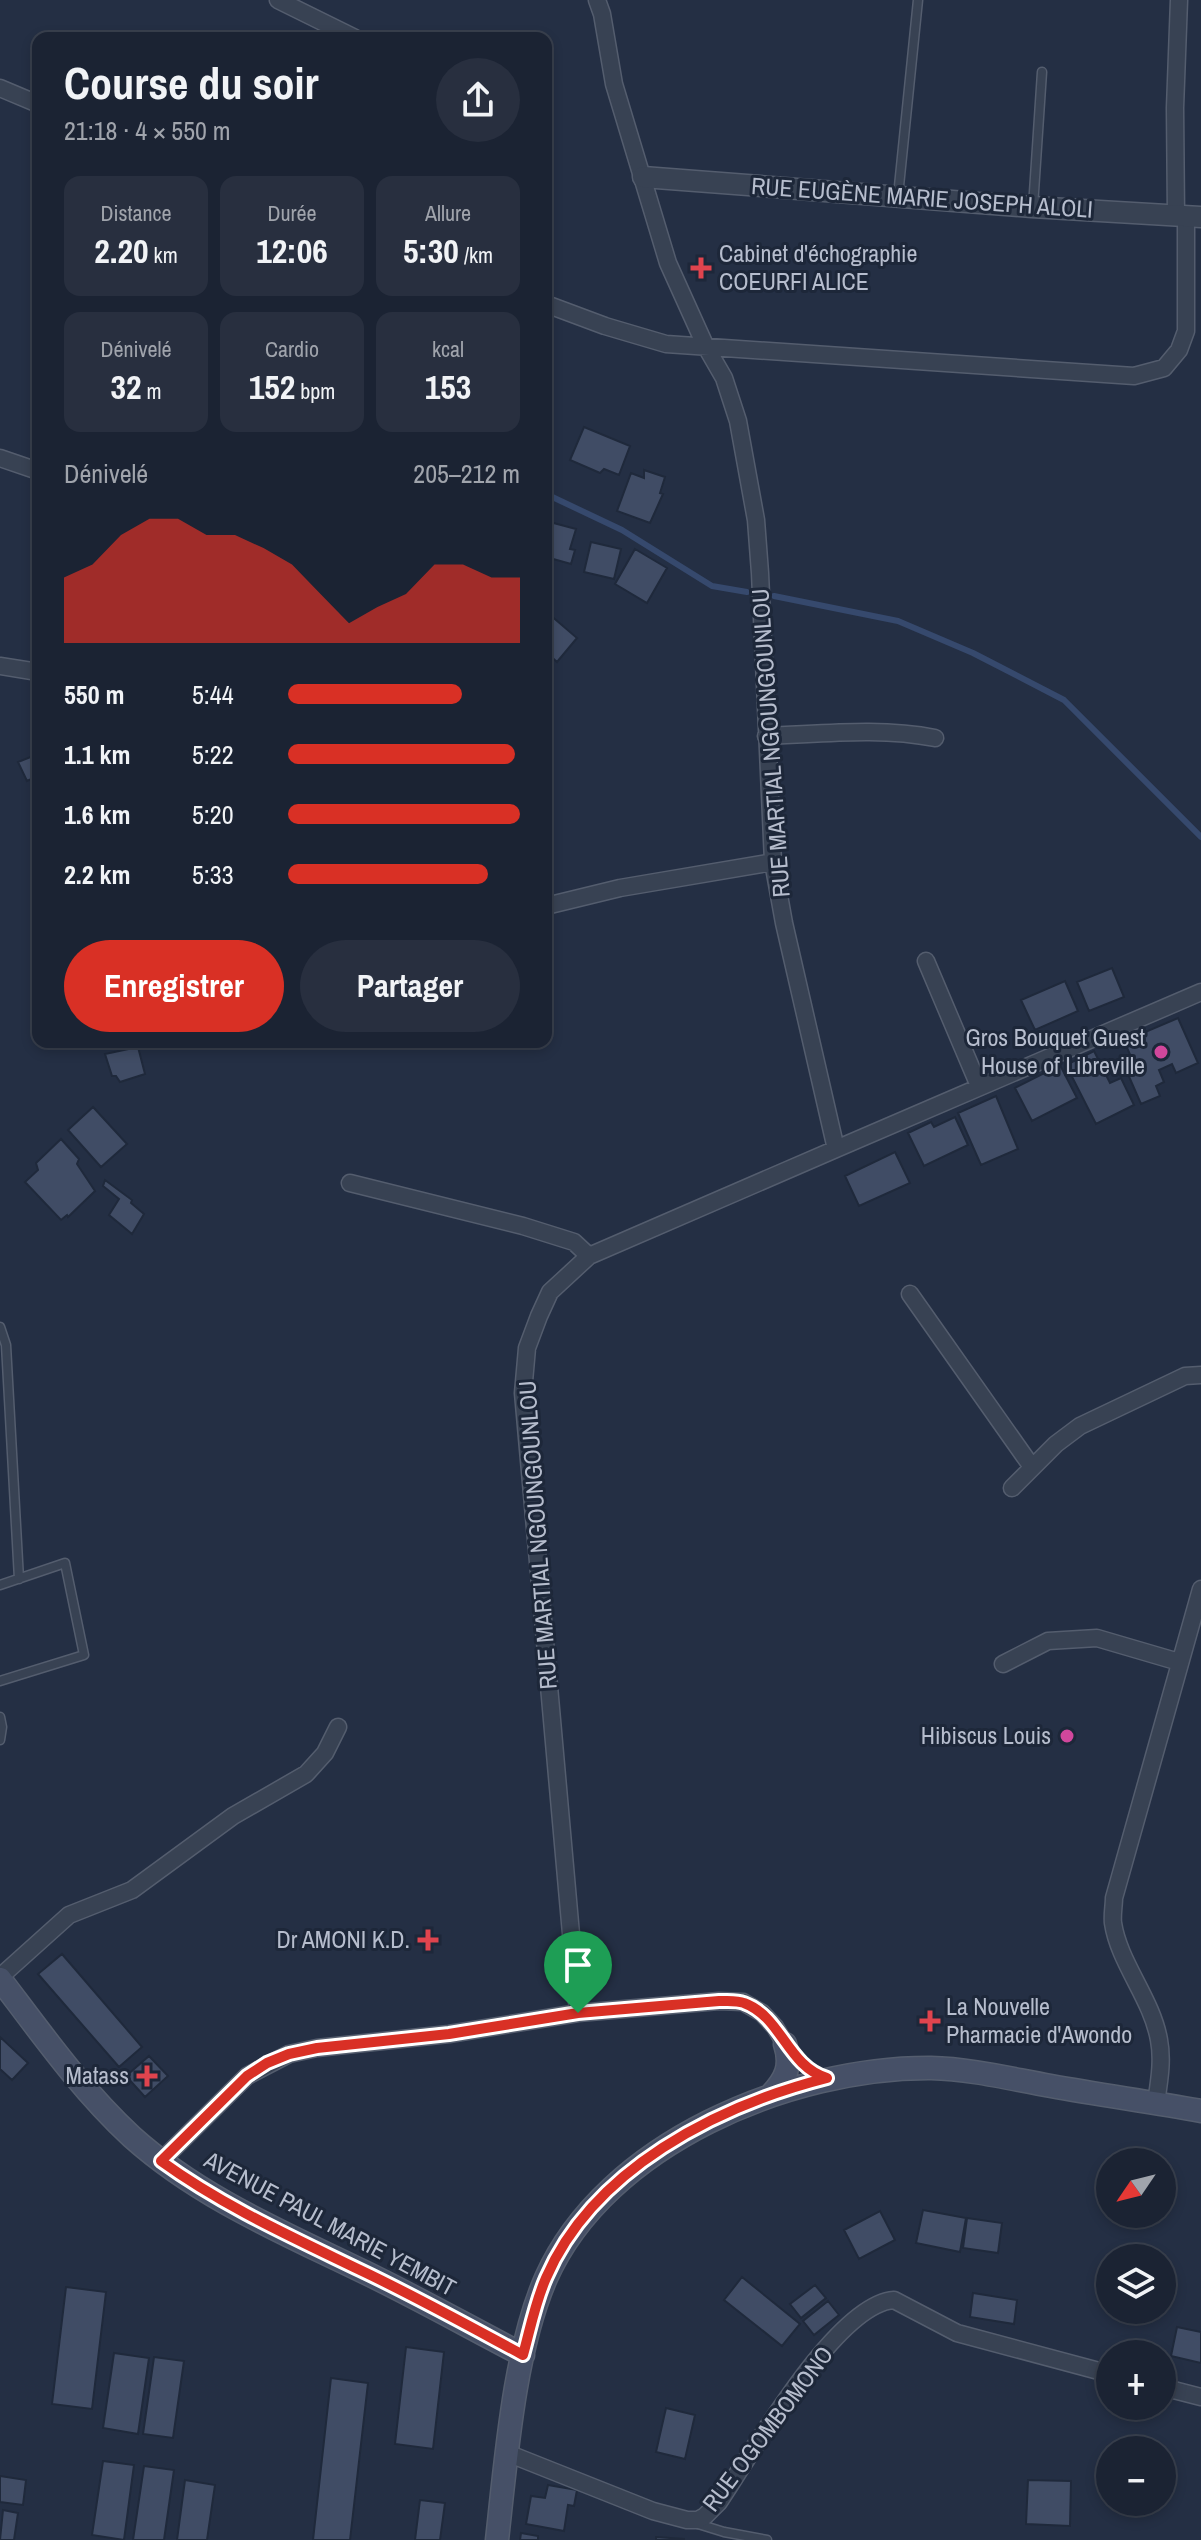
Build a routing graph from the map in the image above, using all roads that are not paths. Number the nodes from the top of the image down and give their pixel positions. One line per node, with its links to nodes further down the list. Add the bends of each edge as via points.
1 (278, 0): 5 (street)
2 (597, 0): 9 (street, RUE MARTIAL NGOUNGOUNLOU, via 614,84)
3 (918, 0): 10 (lane)
4 (1179, 0): 12 (street, via 1175,108)
5 (343, 32)
6 (1042, 72): 11 (lane)
7 (0, 88): 8 (street)
8 (32, 101)
9 (643, 177): 10 (street, RUE EUGÈNE MARIE JOSEPH ALOLI); 14 (street, RUE MARTIAL NGOUNGOUNLOU, via 668,263)
10 (898, 197): 11 (street, RUE EUGÈNE MARIE JOSEPH ALOLI)
11 (1032, 207): 12 (street, RUE EUGÈNE MARIE JOSEPH ALOLI)
12 (1187, 217): 14 (street, via 1186,331 1164,368 1134,376)
13 (552, 306): 14 (street, via 666,344)
14 (705, 345): 19 (street, RUE MARTIAL NGOUNGOUNLOU, via 724,378 738,421 756,520)
15 (0, 458): 16 (street)
16 (32, 469)
17 (0, 666): 18 (street)
18 (32, 671)
19 (766, 736): 20 (street, via 870,733); 21 (street, RUE MARTIAL NGOUNGOUNLOU)
20 (935, 738)
21 (773, 862): 22 (street); 26 (street, RUE MARTIAL NGOUNGOUNLOU)
22 (552, 905)
23 (926, 961): 25 (street)
24 (1201, 992): 25 (street)
25 (979, 1086): 26 (street)
26 (836, 1149): 28 (street, RUE MARTIAL NGOUNGOUNLOU)
27 (350, 1183): 28 (street, via 523,1226 574,1242)
28 (589, 1256): 44 (street, RUE MARTIAL NGOUNGOUNLOU, via 550,1292 527,1348 523,1393)
29 (910, 1294): 32 (street)
30 (0, 1327): 34 (lane, via 6,1345)
31 (1201, 1375): 32 (street, via 1185,1376 1103,1413)
32 (1032, 1467): 33 (street)
33 (1012, 1488)
34 (19, 1579): 35 (lane); 39 (lane, via 65,1563 84,1655)
35 (0, 1585)
36 (1201, 1589): 37 (street)
37 (1179, 1662): 38 (street, via 1097,1638 1048,1641); 48 (street, via 1114,1898 1113,1923 1159,2040)
38 (1003, 1664)
39 (0, 1681)
40 (0, 1717): 42 (lane)
41 (338, 1727): 43 (street, via 306,1774 222,1823 132,1890 69,1915)
42 (0, 1740)
43 (0, 1978): 50 (main road, AVENUE PAUL MARIE YEMBIT, via 103,2108)
44 (578, 2013): 45 (street, via 743,2002 762,2013); 50 (street, via 289,2054 247,2076)
45 (785, 2044): 46 (main road, via 806,2068); 47 (main road, via 788,2071)
46 (827, 2078): 47 (main road); 48 (main road, via 932,2068)
47 (770, 2096): 51 (main road, via 675,2141 605,2194 573,2232 545,2279)
48 (1156, 2103): 49 (main road)
49 (1201, 2111)
50 (161, 2161): 51 (main road, AVENUE PAUL MARIE YEMBIT, via 266,2225)
51 (523, 2355): 55 (main road)
52 (1096, 2370): 56 (street, RUE OGOMBOMONO, via 957,2333 894,2300 883,2301 851,2325 810,2369 713,2510)
53 (1176, 2391): 54 (street)
54 (1201, 2397)
55 (507, 2453): 56 (street, RUE OGOMBOMONO); 57 (main road)
56 (687, 2520): 58 (lane)
57 (497, 2540)
58 (767, 2540)

